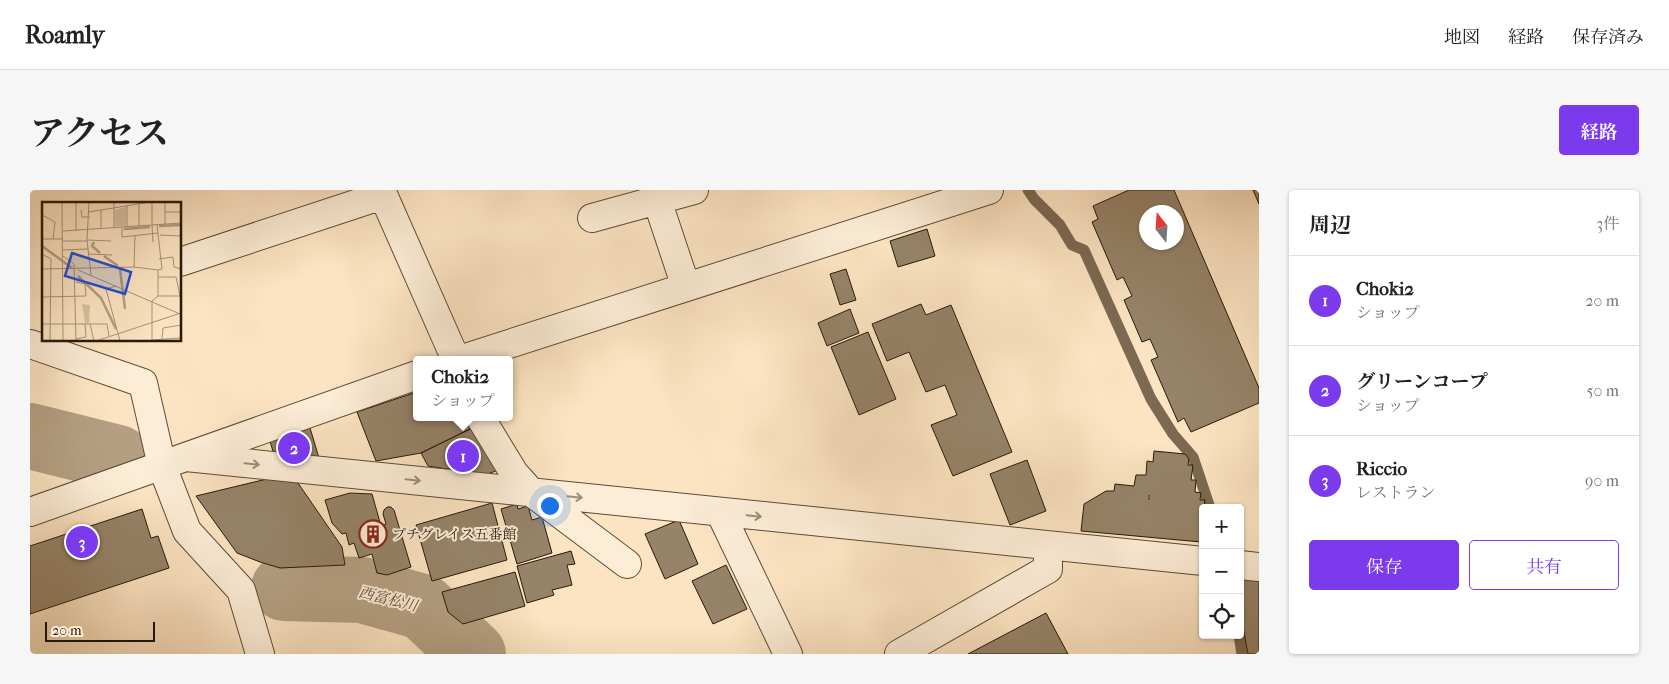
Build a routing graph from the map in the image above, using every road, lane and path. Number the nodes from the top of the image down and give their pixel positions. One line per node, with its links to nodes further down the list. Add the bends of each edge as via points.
1 (694, 190): 4 (street)
2 (989, 190): 7 (street)
3 (382, 193): 6 (street); 9 (street)
4 (657, 200): 5 (street); 7 (street)
5 (592, 218)
6 (181, 262)
7 (686, 287): 10 (street)
8 (30, 344): 13 (street, via 143,383)
9 (455, 356)
10 (470, 356)
11 (413, 376): 13 (street)
12 (482, 421): 14 (street, via 514,473)
13 (174, 462): 14 (street, one-way to 14); 15 (street); 22 (street, via 187,530 240,590)
14 (531, 492): 16 (street, one-way to 16); 19 (street)
15 (30, 512)
16 (720, 512): 17 (street, one-way to 17); 23 (street)
17 (1048, 546): 18 (street); 24 (street, via 1048,568)
18 (1199, 561)
19 (627, 564)
20 (1244, 565): 21 (street)
21 (1259, 567)
22 (260, 654)
23 (788, 654)
24 (899, 654)

